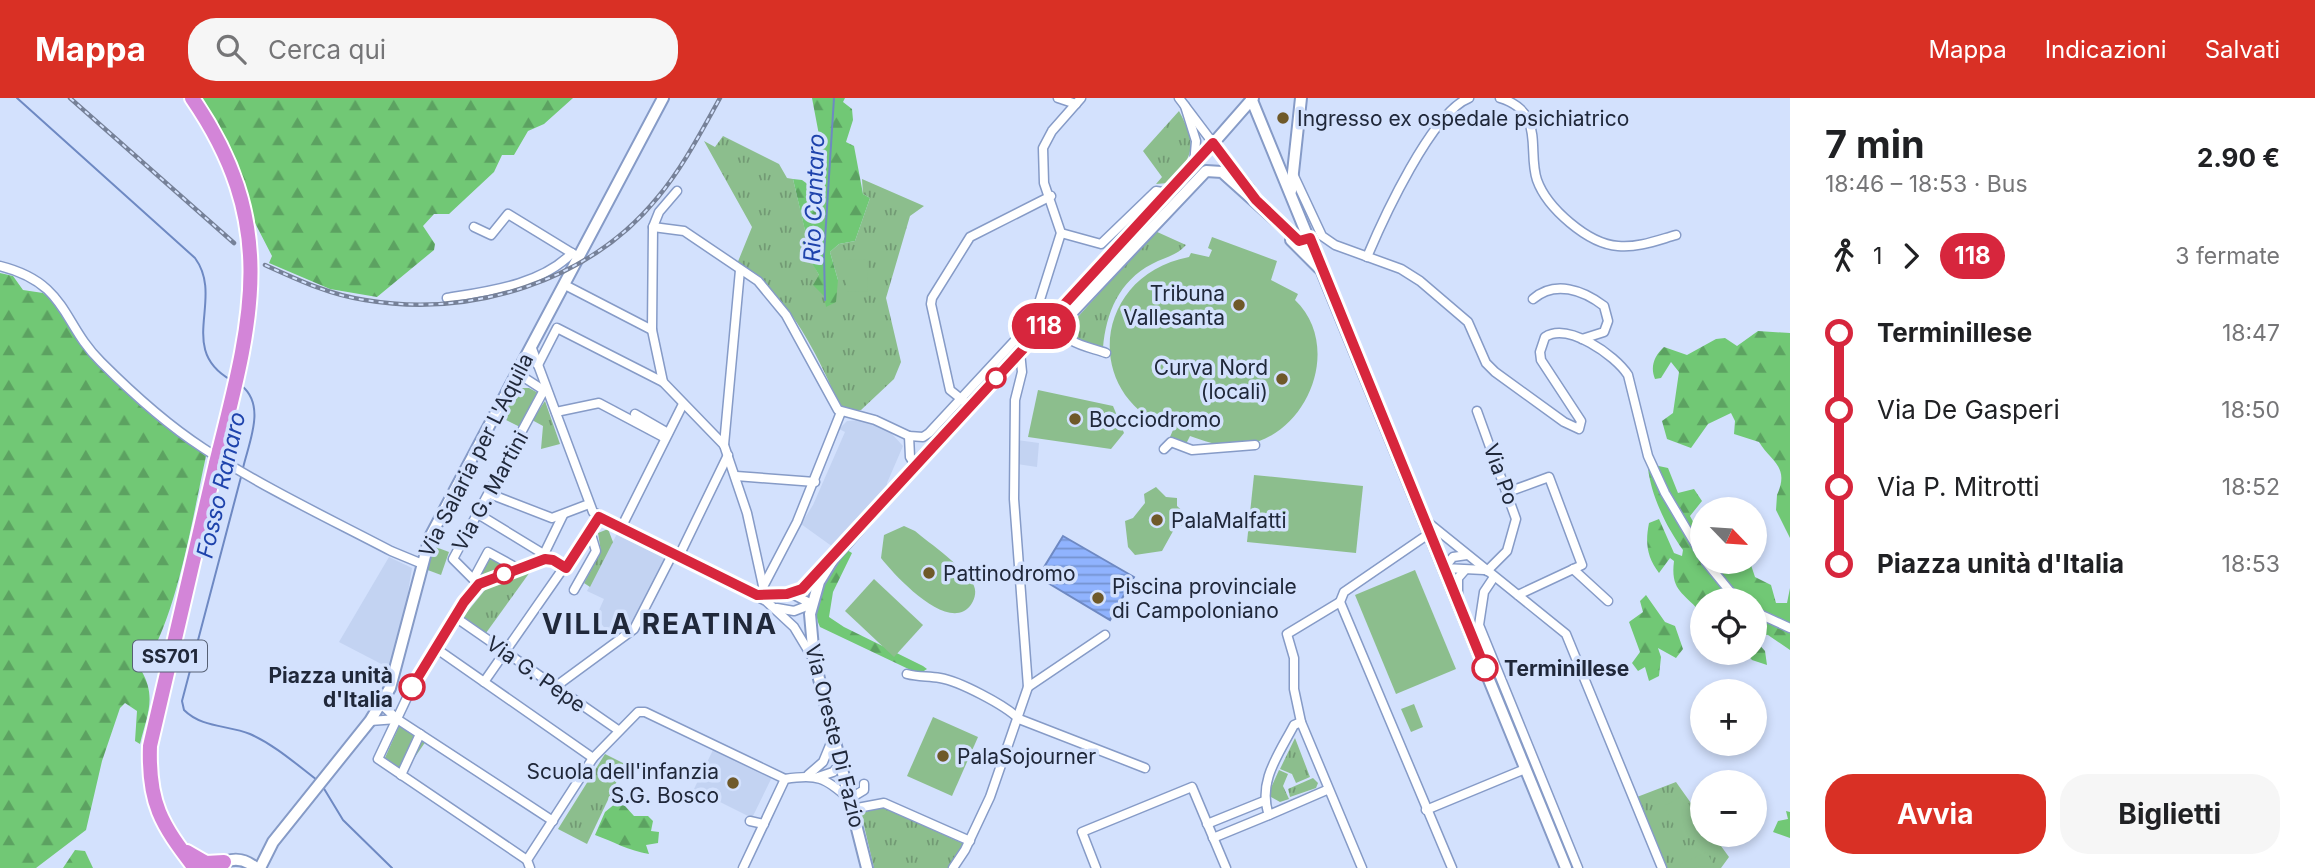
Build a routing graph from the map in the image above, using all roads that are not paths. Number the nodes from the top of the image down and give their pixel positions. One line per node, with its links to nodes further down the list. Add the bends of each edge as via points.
1 (192, 98): 138 (highway, SS701, via 222,149 247,225 251,305 150,746 152,793 160,819)
2 (663, 98): 27 (main road, Via Salaria per L'Aquila)
3 (1058, 98): 9 (street)
4 (1179, 98): 10 (street)
5 (1252, 98): 11 (main road); 12 (main road, Via Oreste Di Fazio)
6 (1301, 98): 15 (main road)
7 (1469, 98): 28 (street, via 1438,123)
8 (1500, 98): 25 (street, via 1515,106 1529,124 1534,133 1537,180 1572,226 1616,246 1642,245)
9 (1079, 101): 19 (street, via 1043,148 1042,172)
10 (1185, 106): 13 (street); 14 (street, via 1196,141)
11 (1259, 118): 12 (main road, via 1246,115); 17 (main road)
12 (1234, 119): 13 (main road, Via Oreste Di Fazio)
13 (1213, 143): 14 (main road, Via Oreste Di Fazio); 20 (main road)
14 (1194, 165): 18 (main road, Via Oreste Di Fazio)
15 (1293, 174): 17 (main road); 28 (street, via 1322,236)
16 (677, 191): 23 (street)
17 (1291, 191): 26 (main road)
18 (1169, 192): 24 (street, via 1156,191 1101,244); 35 (main road, Via Oreste Di Fazio)
19 (1051, 196): 24 (street); 46 (street, via 970,237 932,298 950,390)
20 (1256, 200): 21 (main road); 36 (main road, via 1222,172 1199,175)
21 (1273, 219): 26 (main road, via 1299,241); 31 (main road)
22 (474, 227): 27 (street, via 491,235 508,214)
23 (653, 227): 30 (street, via 684,231); 37 (street)
24 (1061, 233): 35 (street)
25 (1676, 235)
26 (1310, 238): 31 (main road)
27 (578, 253): 32 (main road, Via Salaria per L'Aquila); 33 (street, via 534,278 485,293)
28 (1367, 257): 38 (street, via 1401,268 1460,312 1495,372 1579,429 1581,421 1540,352 1551,333)
29 (0, 266): 77 (street, via 24,275 58,298 101,362 166,422 257,480)
30 (740, 270): 50 (street, via 771,293); 54 (street)
31 (1324, 272): 67 (main road)
32 (565, 285): 37 (street); 39 (main road, Via Salaria per L'Aquila)
33 (447, 298)
34 (1533, 299): 38 (street, via 1557,288 1604,306 1608,321 1604,332)
35 (1039, 323): 36 (main road); 40 (main road, Via Oreste Di Fazio); 46 (street)
36 (1062, 323): 41 (street, via 1067,339)
37 (652, 330): 44 (street)
38 (1581, 339): 71 (street, via 1612,357 1628,375 1648,456)
39 (531, 346): 42 (street); 43 (main road, Via Salaria per L'Aquila)
40 (1023, 348): 46 (main road, Via Oreste Di Fazio); 107 (street, via 1015,400 1014,499)
41 (1106, 353)
42 (539, 367): 43 (street); 44 (street, via 557,328); 45 (street)
43 (519, 368): 45 (street); 77 (main road, Via Salaria per L'Aquila)
44 (663, 382): 47 (street)
45 (547, 393): 49 (street); 62 (street, Via G. Martini)
46 (965, 402): 53 (street, via 923,437); 58 (main road, Via Oreste Di Fazio)
47 (683, 404): 52 (street); 54 (street)
48 (1477, 411): 61 (street, Via Po)
49 (556, 412): 52 (street, via 599,403); 63 (street)
50 (841, 412): 53 (street); 60 (street)
51 (635, 414): 52 (street)
52 (667, 435): 68 (street)
53 (909, 436): 58 (street)
54 (724, 445): 57 (street)
55 (1255, 445): 56 (street, via 1192,450 1171,442)
56 (1164, 449)
57 (728, 455): 59 (street); 73 (street)
58 (915, 465): 75 (main road, Via Oreste Di Fazio)
59 (736, 476): 60 (street); 86 (street)
60 (815, 482): 86 (street)
61 (1508, 492): 81 (street, via 1549,477 1582,565); 83 (street, Via Po, via 1516,519 1511,542)
62 (490, 494): 64 (street, Via G. Martini); 65 (street, via 552,518)
63 (589, 504): 65 (street); 66 (street)
64 (478, 514): 72 (street); 85 (street, Via G. Martini, via 453,559)
65 (563, 515): 72 (street)
66 (599, 517): 68 (street); 69 (street)
67 (1424, 518): 70 (main road); 74 (street)
68 (621, 528): 73 (street)
69 (590, 531): 79 (street); 88 (street, via 596,551)
70 (1430, 533): 80 (main road); 93 (street, via 1345,592)
71 (1690, 535)
72 (544, 554): 76 (street)
73 (676, 554): 90 (street); 106 (street, via 634,629)
74 (1467, 555): 80 (street, via 1453,557); 83 (street)
75 (835, 556): 89 (street); 95 (main road, Via Oreste Di Fazio, via 819,582)
76 (553, 560): 78 (street); 79 (street)
77 (420, 563): 108 (main road, Via Salaria per L'Aquila, via 398,665)
78 (517, 568): 85 (street); 85 (street, via 488,552)
79 (566, 568): 102 (street, via 554,578)
80 (1444, 568): 82 (street); 94 (main road)
81 (1573, 569): 91 (street); 92 (street)
82 (1465, 570): 83 (street); 94 (street, via 1458,578)
83 (1491, 574): 91 (street); 152 (street, Via Po, via 1479,625)
84 (1716, 574): 87 (street)
85 (476, 581): 97 (street)
86 (764, 586): 90 (street)
87 (1727, 588)
88 (574, 590)
89 (792, 594): 90 (street); 95 (street)
90 (761, 595): 96 (street)
91 (1518, 595): 153 (street, via 1566,634)
92 (1608, 601)
93 (1340, 602): 112 (street, via 1287,634); 129 (street)
94 (1459, 603): 120 (main road)
95 (813, 604): 96 (street, via 793,611); 103 (main road, Via Oreste Di Fazio, via 810,636)
96 (775, 607): 103 (street, via 794,626)
97 (455, 617): 101 (street); 102 (street, Via G. Pepe)
98 (1767, 617): 99 (street)
99 (1790, 628)
100 (1105, 635): 107 (street)
101 (434, 648): 105 (street); 109 (street)
102 (504, 652): 105 (street); 106 (street, Via G. Pepe)
103 (814, 659): 115 (main road, Via Oreste Di Fazio)
104 (907, 674): 110 (street, via 942,678 1009,709)
105 (484, 682): 116 (street)
106 (555, 687): 113 (street, Via G. Pepe)
107 (1028, 687): 110 (street)
108 (381, 704): 109 (street); 111 (main road, Via Salaria per L'Aquila)
109 (397, 719): 111 (street); 114 (street); 121 (street, via 378,759)
110 (1019, 719): 119 (street); 136 (street)
111 (370, 721): 137 (main road, Via Salaria per L'Aquila)
112 (1301, 722): 126 (street); 127 (street, via 1294,725 1266,779)
113 (618, 730): 116 (street); 124 (street, via 632,716 645,712)
114 (420, 734): 121 (street); 131 (street)
115 (833, 737): 117 (main road, Via Oreste Di Fazio); 118 (street)
116 (593, 758): 131 (street)
117 (840, 764): 118 (street); 123 (street); 128 (main road, Via Oreste Di Fazio)
118 (819, 767): 122 (street)
119 (1145, 768)
120 (1525, 769): 129 (street); 151 (main road)
121 (401, 775): 140 (street)
122 (808, 775): 123 (street); 124 (street)
123 (818, 777): 128 (street, via 832,784)
124 (785, 779): 133 (street)
125 (864, 783): 128 (street, via 864,790)
126 (1329, 789): 130 (street); 149 (street)
127 (1264, 801): 130 (street); 134 (street)
128 (850, 804): 136 (street, via 884,803); 145 (main road, Via Oreste Di Fazio)
129 (1426, 810): 150 (street)
130 (1269, 815): 135 (street)
131 (553, 821): 140 (street)
132 (750, 821): 133 (street)
133 (764, 824): 144 (street)
134 (1208, 824): 135 (street); 147 (street, via 1192,787 1082,832)
135 (1213, 838): 148 (street)
136 (970, 841): 146 (street)
137 (273, 842): 139 (main road, Via Salaria per L'Aquila, via 257,856); 143 (main road, Via Salaria per L'Aquila)
138 (178, 844): 141 (highway, SS701, via 206,863); 142 (highway, SS701)
139 (242, 860): 141 (main road); 143 (main road)
140 (528, 864)
141 (220, 865)
142 (195, 868)
143 (258, 868)
144 (743, 868)
145 (867, 868)
146 (953, 868)
147 (1096, 868)
148 (1226, 868)
149 (1362, 868)
150 (1452, 868)
151 (1566, 868)
152 (1578, 868)
153 (1662, 868)

